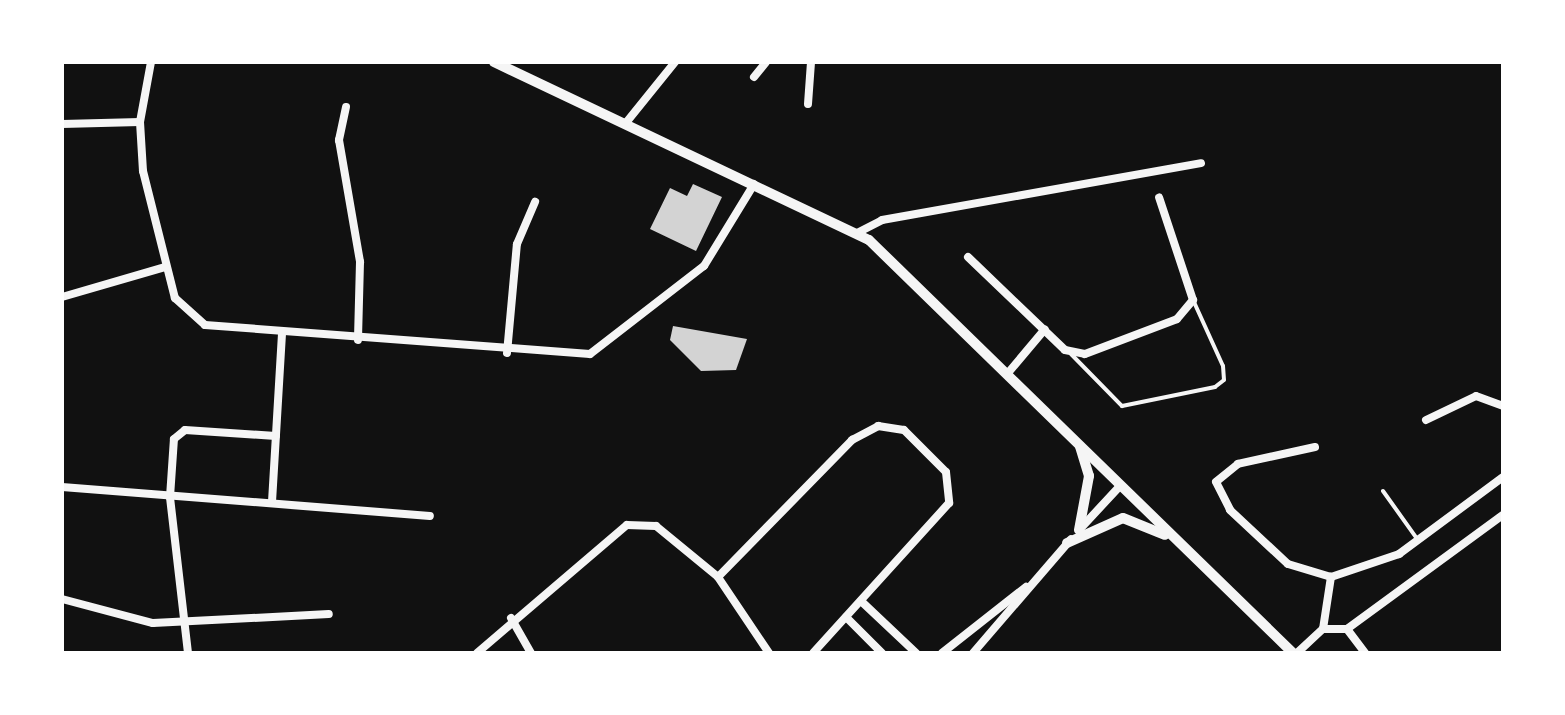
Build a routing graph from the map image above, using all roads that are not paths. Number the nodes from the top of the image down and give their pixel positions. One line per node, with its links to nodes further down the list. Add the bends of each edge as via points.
1 (151, 62): 9 (street)
2 (494, 62): 11 (street)
3 (675, 62): 11 (street)
4 (766, 62): 6 (street)
5 (811, 62): 7 (street)
6 (754, 77)
7 (808, 104)
8 (346, 107): 23 (street, via 339,140 360,262)
9 (140, 122): 10 (street); 18 (street)
10 (62, 124)
11 (625, 124): 13 (street)
12 (1201, 163): 16 (street, via 882,220)
13 (754, 184): 16 (street); 24 (street, via 713,257 611,345 571,357)
14 (1159, 197): 20 (street)
15 (535, 202): 24 (street, via 517,244)
16 (857, 233): 26 (street)
17 (968, 257): 21 (street)
18 (165, 267): 19 (street); 22 (street, via 180,308 195,321)
19 (62, 297)
20 (1193, 300): 25 (street, via 1177,319); 25 (lane, via 1223,366 1224,380 1215,387 1122,406)
21 (1045, 329): 25 (street); 26 (street)
22 (282, 332): 23 (street); 30 (street)
23 (358, 340): 24 (street)
24 (507, 353)
25 (1071, 354)
26 (1008, 373): 29 (street)
27 (1503, 406): 28 (street, via 1476,396)
28 (1426, 420)
29 (1075, 434): 33 (street); 40 (street, via 1089,476)
30 (276, 436): 36 (street, via 181,431); 37 (street)
31 (1315, 447): 45 (street, via 1238,464 1216,482 1230,510 1288,564)
32 (1503, 477): 42 (street)
33 (1120, 486): 40 (street); 41 (street)
34 (62, 487): 36 (street)
35 (1383, 491): 42 (lane)
36 (170, 497): 37 (street); 52 (street)
37 (272, 502): 39 (street)
38 (1503, 515): 54 (street)
39 (430, 516)
40 (1079, 530): 43 (street)
41 (1174, 539): 43 (street, via 1123,518); 65 (street)
42 (1418, 540): 45 (street, via 1379,565)
43 (1067, 543): 46 (street)
44 (718, 577): 48 (street, via 852,440 865,430 894,427 924,444 946,472 949,503); 51 (street, via 656,526 627,525 580,571); 59 (street)
45 (1331, 577): 53 (street)
46 (1026, 587): 63 (street); 64 (street)
47 (62, 599): 52 (street, via 132,621)
48 (861, 601): 50 (street); 62 (street)
49 (329, 614): 52 (street)
50 (846, 617): 60 (street); 61 (street)
51 (511, 618): 55 (street); 58 (street)
52 (183, 623): 56 (street)
53 (1323, 629): 54 (street); 65 (street)
54 (1347, 629): 66 (street)
55 (480, 649): 57 (street)
56 (188, 653)
57 (491, 653)
58 (531, 653)
59 (769, 653)
60 (813, 653)
61 (882, 653)
62 (916, 653)
63 (942, 653)
64 (973, 653)
65 (1295, 653)
66 (1365, 653)

